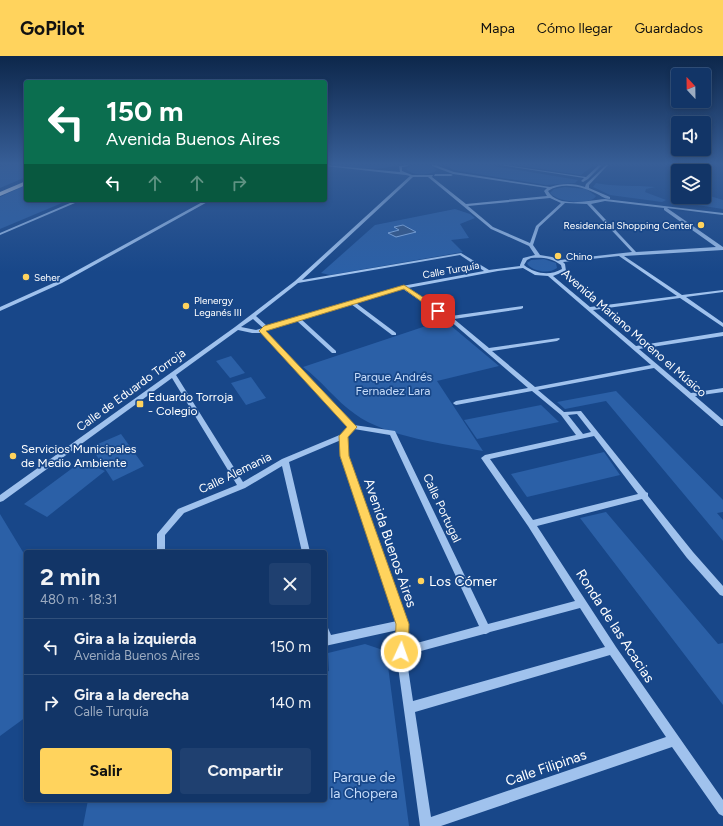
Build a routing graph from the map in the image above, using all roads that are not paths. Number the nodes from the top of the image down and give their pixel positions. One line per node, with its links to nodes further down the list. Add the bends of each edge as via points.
1 (385, 201): 25 (street)
2 (462, 201): 12 (street)
3 (509, 201): 12 (street)
4 (561, 201): 10 (street)
5 (593, 201): 11 (street)
6 (621, 201): 13 (street)
7 (627, 201): 14 (street)
8 (75, 202): 15 (street)
9 (205, 202): 31 (street, via 60,282)
10 (564, 202): 11 (street); 16 (street, via 537,227)
11 (588, 203): 18 (street)
12 (467, 205): 16 (street, via 492,228)
13 (663, 207): 14 (street); 17 (street)
14 (723, 212)
15 (0, 234)
16 (530, 245): 20 (street)
17 (722, 249): 18 (street)
18 (635, 254): 19 (street)
19 (620, 255): 21 (street); 28 (street)
20 (538, 256): 21 (street); 22 (street, via 525,259 522,262)
21 (560, 261): 24 (street, via 565,266 564,270)
22 (524, 268): 23 (street, Calle Turquía); 24 (street)
23 (488, 272): 25 (street, via 461,254); 26 (street, Calle Turquía)
24 (548, 274): 32 (street, Avenida Mariano Moreno el Músico)
25 (297, 282): 33 (street)
26 (404, 287): 29 (street, Calle Turquía); 34 (street)
27 (723, 291): 28 (street)
28 (680, 296): 32 (street); 36 (street)
29 (353, 302): 35 (street, Calle Turquía); 39 (street)
30 (521, 307): 34 (street)
31 (0, 309)
32 (588, 309): 42 (street, Avenida Mariano Moreno el Músico)
33 (252, 316): 37 (street, Calle de Eduardo Torroja); 38 (street)
34 (450, 318): 43 (street)
35 (298, 319): 38 (street, Calle Turquía); 44 (street)
36 (723, 325)
37 (237, 328): 38 (street, Calle Turquía, via 251,332); 46 (street, Calle de Eduardo Torroja)
38 (264, 330): 53 (street)
39 (394, 334)
40 (723, 334): 42 (street)
41 (557, 339): 43 (street)
42 (634, 348): 45 (street, Avenida Mariano Moreno el Músico)
43 (487, 350): 47 (street)
44 (334, 352)
45 (656, 366): 47 (street); 49 (street, Avenida Mariano Moreno el Músico)
46 (172, 374): 58 (street); 60 (street, Calle de Eduardo Torroja)
47 (532, 389): 50 (street); 51 (street)
48 (723, 390): 49 (street)
49 (690, 395): 52 (street, Avenida Mariano Moreno el Músico)
50 (456, 403)
51 (562, 414): 54 (street, via 579,412); 56 (street)
52 (723, 424)
53 (352, 427): 55 (street); 67 (street, Calle Portugal, via 393,433)
54 (596, 433): 56 (street); 59 (street)
55 (344, 436): 57 (street, Calle Alemania); 66 (street, Avenida Buenos Aires, via 344,456)
56 (581, 436): 61 (street, Ronda de las Acacias, via 485,458)
57 (285, 461): 58 (street, Calle Alemania); 63 (street)
58 (242, 486): 62 (street, Calle Alemania, via 181,511 161,534)
59 (645, 495): 61 (street); 64 (street, via 690,555)
60 (0, 499)
61 (531, 524): 65 (street, Ronda de las Acacias)
62 (161, 550)
63 (306, 550)
64 (723, 592)
65 (582, 603): 67 (street); 69 (street, Ronda de las Acacias)
66 (402, 624): 68 (street); 70 (street, Avenida Buenos Aires)
67 (486, 630): 70 (street)
68 (327, 637)
69 (612, 650): 71 (street); 72 (street, Ronda de las Acacias)
70 (401, 652): 71 (street, Avenida Buenos Aires)
71 (409, 708): 74 (street, Avenida Buenos Aires)
72 (675, 740): 73 (street, Ronda de las Acacias); 74 (street, Calle Filipinas)
73 (723, 810)
74 (426, 826)

